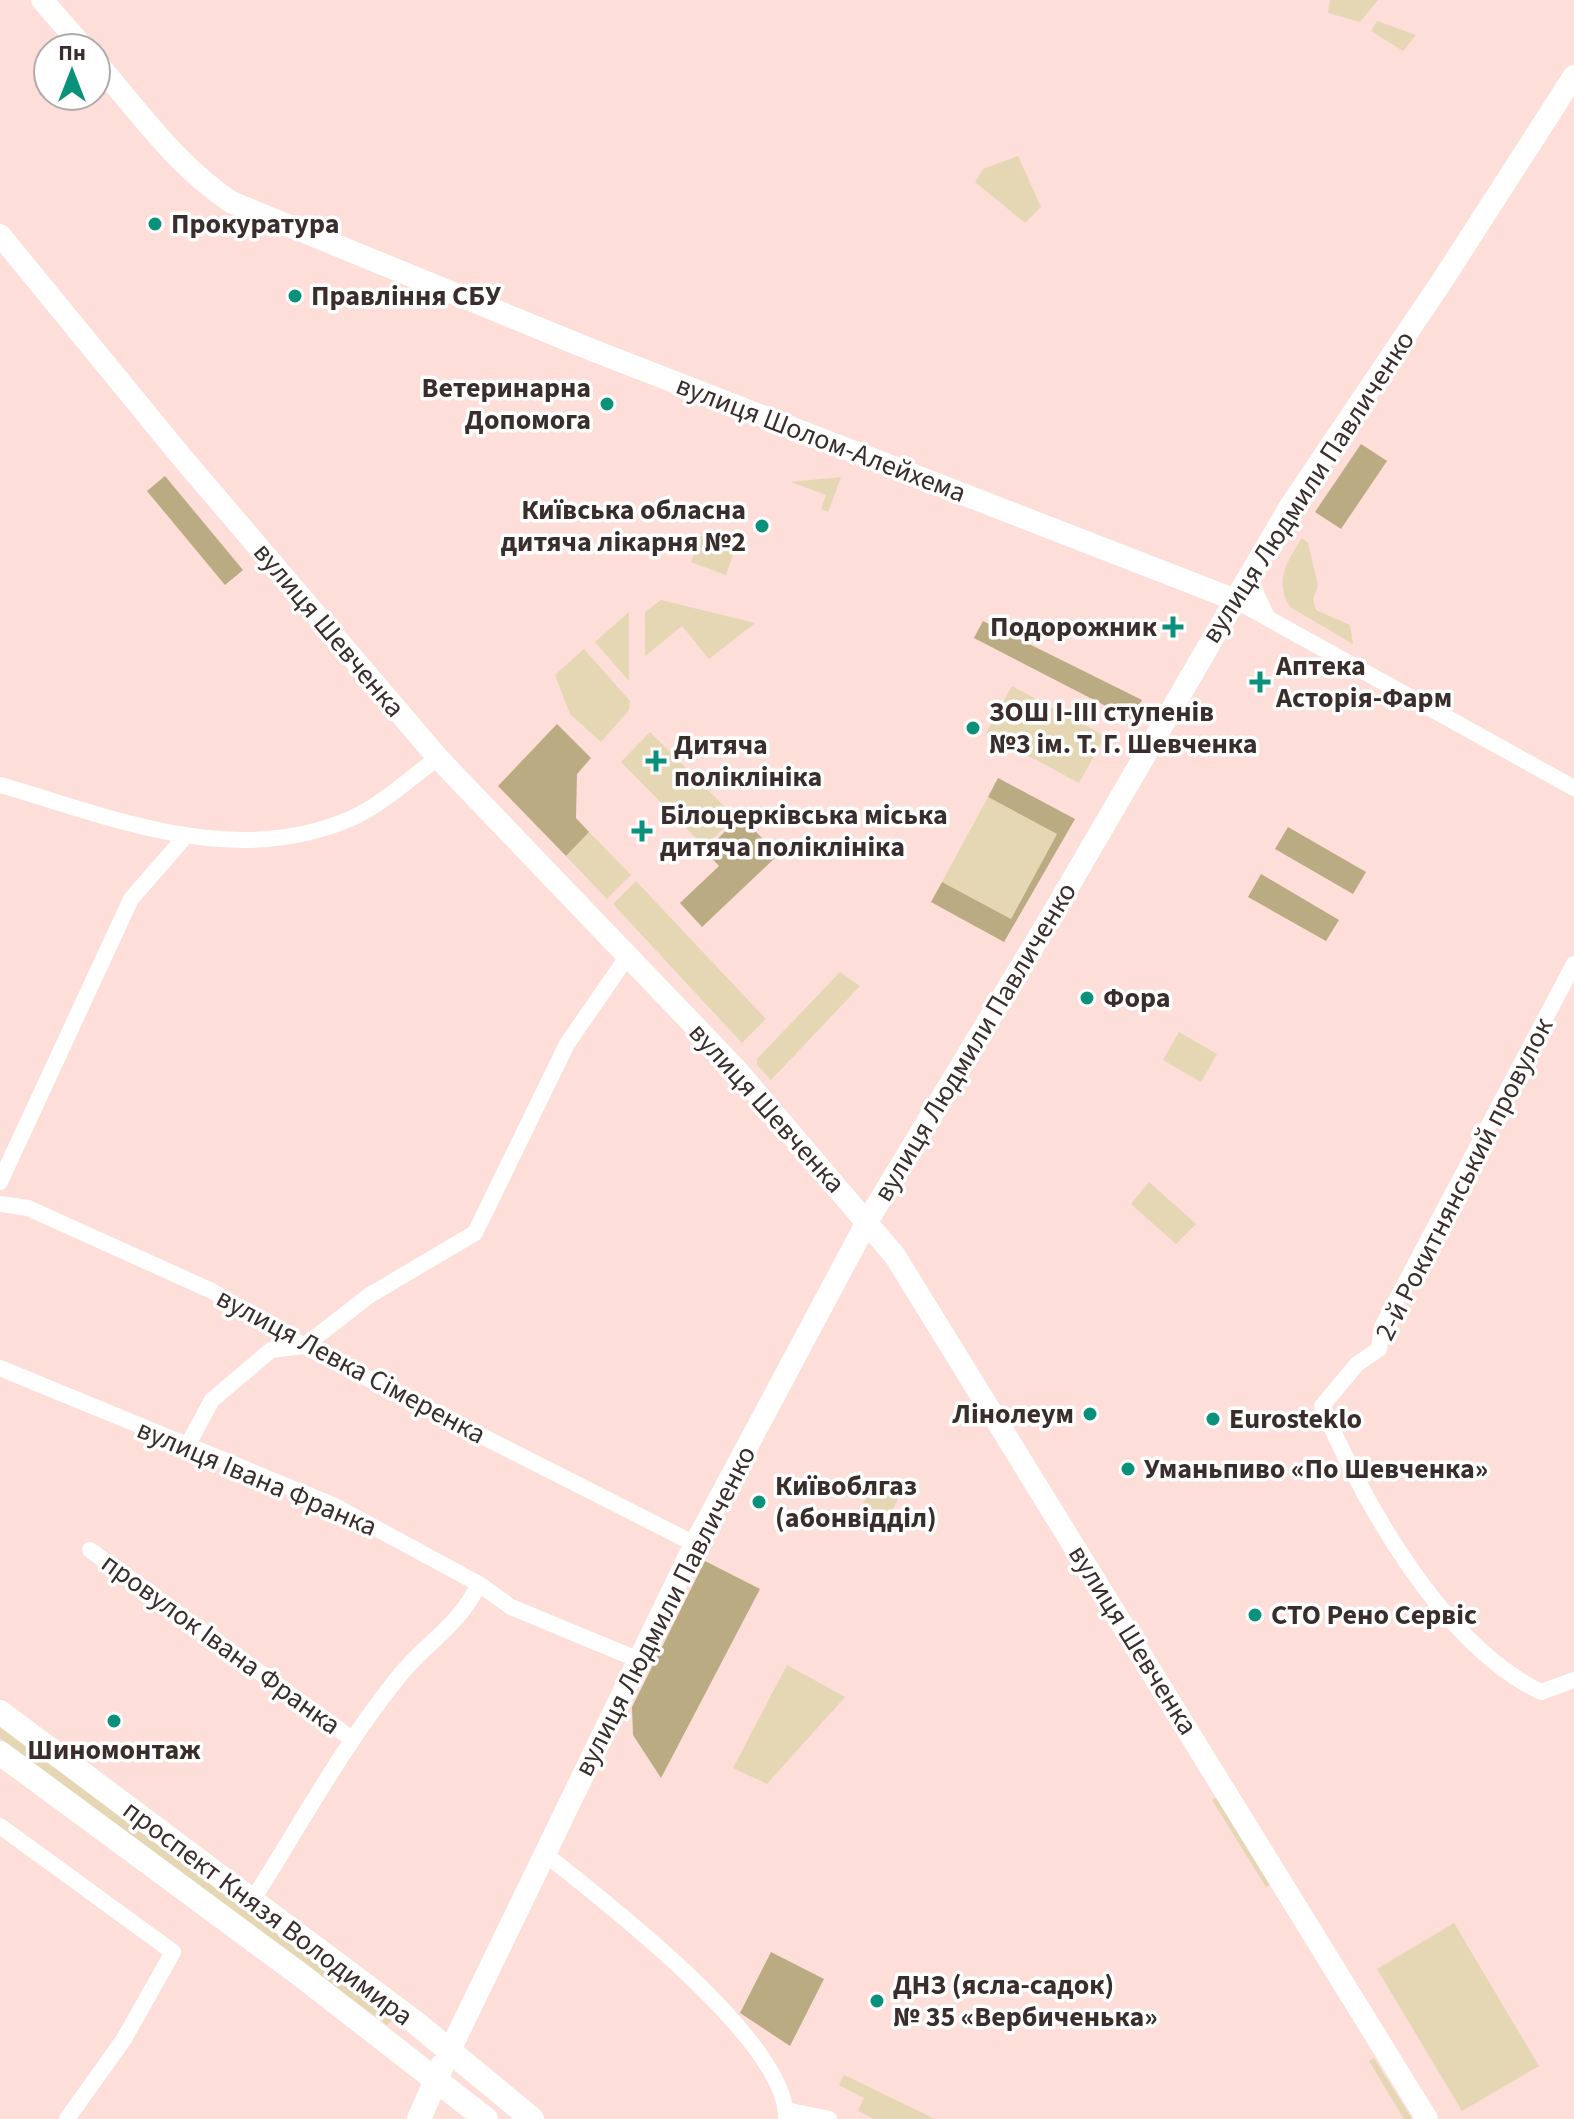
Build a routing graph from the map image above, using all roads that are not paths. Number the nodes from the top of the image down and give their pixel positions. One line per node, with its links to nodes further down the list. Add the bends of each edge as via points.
1 (42, 0): 2 (street)
2 (70, 32)
3 (1574, 76): 6 (street, вулиця Людмили Павличенко)
4 (112, 81): 7 (street, вулиця Шолом-Алейхема, via 173,155 231,202 592,350)
5 (0, 235): 11 (street, вулиця Шевченка)
6 (1251, 570): 7 (street, via 1217,585); 8 (street, вулиця Людмили Павличенко); 9 (street)
7 (1195, 585): 8 (street, вулиця Шолом-Алейхема); 10 (street, via 1208,599)
8 (1233, 599): 9 (street, вулиця Шолом-Алейхема); 10 (street, вулиця Людмили Павличенко)
9 (1268, 618): 10 (street, via 1247,614); 13 (street, вулиця Шолом-Алейхема)
10 (1215, 631): 19 (street, вулиця Людмили Павличенко)
11 (438, 758): 14 (street, via 354,817 298,837); 15 (street, вулиця Шевченка)
12 (0, 785): 14 (street)
13 (1574, 788)
14 (184, 838): 17 (street, via 131,899)
15 (627, 957): 19 (street, вулиця Шевченка, via 736,1069); 20 (street, via 567,1044 475,1233 370,1295)
16 (1574, 964): 27 (street, 2-й Рокитнянський провулок, via 1382,1327 1379,1349 1357,1364 1322,1406 1410,1566 1448,1619 1521,1683 1541,1692)
17 (0, 1182)
18 (0, 1204): 20 (street, вулиця Левка Сімеренка, via 28,1208 198,1285)
19 (868, 1220): 23 (street, вулиця Людмили Павличенко); 42 (street, вулиця Шевченка, via 930,1309)
20 (304, 1346): 22 (street, via 271,1350 212,1400); 23 (street, вулиця Левка Сімеренка)
21 (0, 1368): 22 (street, вулиця Івана Франка)
22 (187, 1446): 25 (street, вулиця Івана Франка, via 335,1506)
23 (695, 1544): 26 (street, вулиця Людмили Павличенко)
24 (90, 1550): 29 (street, провулок Івана Франка)
25 (479, 1584): 26 (street, вулиця Івана Франка, via 511,1607); 29 (street, провулок Івана Франка, via 466,1611 398,1677)
26 (639, 1660): 32 (street, вулиця Людмили Павличенко)
27 (1574, 1680)
28 (0, 1712): 33 (main road, проспект Князя Володимира)
29 (352, 1739): 33 (street, провулок Івана Франка)
30 (0, 1753): 35 (main road, проспект Князя Володимира)
31 (0, 1826): 37 (street, via 173,1952 124,2039)
32 (545, 1854): 34 (street, вулиця Людмили Павличенко); 36 (street, via 728,2013 769,2069)
33 (252, 1901): 34 (main road, проспект Князя Володимира)
34 (450, 2050): 35 (main road); 40 (main road, проспект Князя Володимира)
35 (436, 2078): 38 (main road); 39 (main road, проспект Князя Володимира)
36 (786, 2115): 41 (street)
37 (67, 2119)
38 (419, 2119)
39 (486, 2119)
40 (532, 2119)
41 (829, 2119)
42 (1427, 2119)

